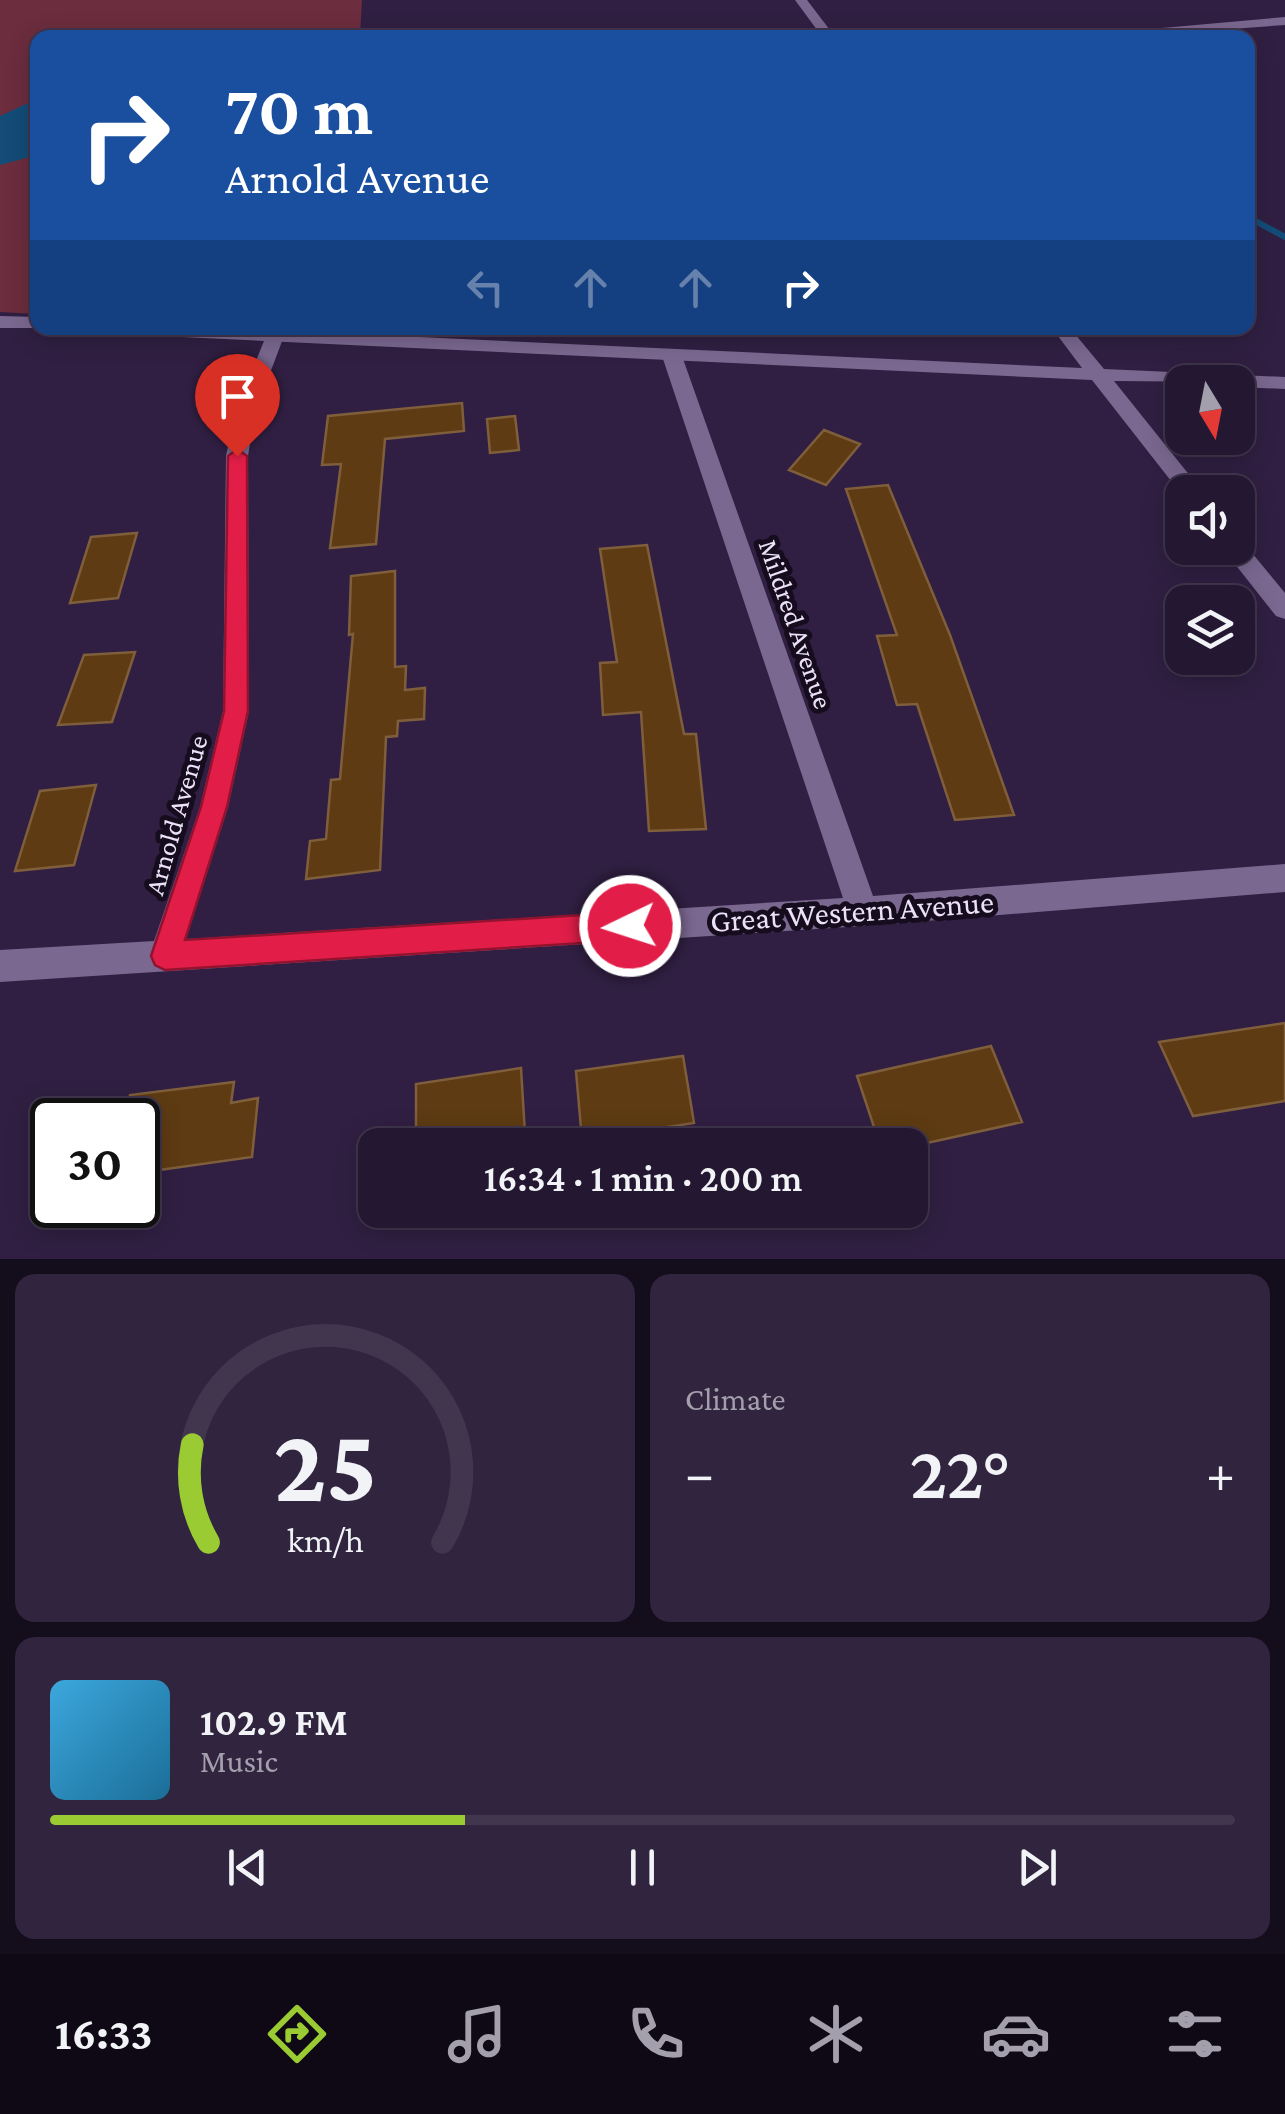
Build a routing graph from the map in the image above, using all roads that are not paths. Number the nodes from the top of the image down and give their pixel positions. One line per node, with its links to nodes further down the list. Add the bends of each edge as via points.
1 (801, 0): 3 (street)
2 (1285, 20): 4 (street)
3 (824, 30)
4 (1157, 30)
5 (0, 322): 6 (street)
6 (30, 324)
7 (255, 335): 9 (street)
8 (1066, 335): 11 (street)
9 (275, 336): 10 (street); 18 (street, Arnold Avenue, via 245,413 237,456 233,727)
10 (672, 356): 11 (street); 17 (street, Mildred Avenue)
11 (1098, 376): 12 (street); 13 (street)
12 (1285, 384)
13 (1178, 475)
14 (1249, 565): 15 (street)
15 (1285, 610)
16 (1285, 878): 17 (street, Great Western Avenue)
17 (863, 911): 18 (street, Great Western Avenue)
18 (165, 956): 19 (street, Great Western Avenue)
19 (0, 966)

